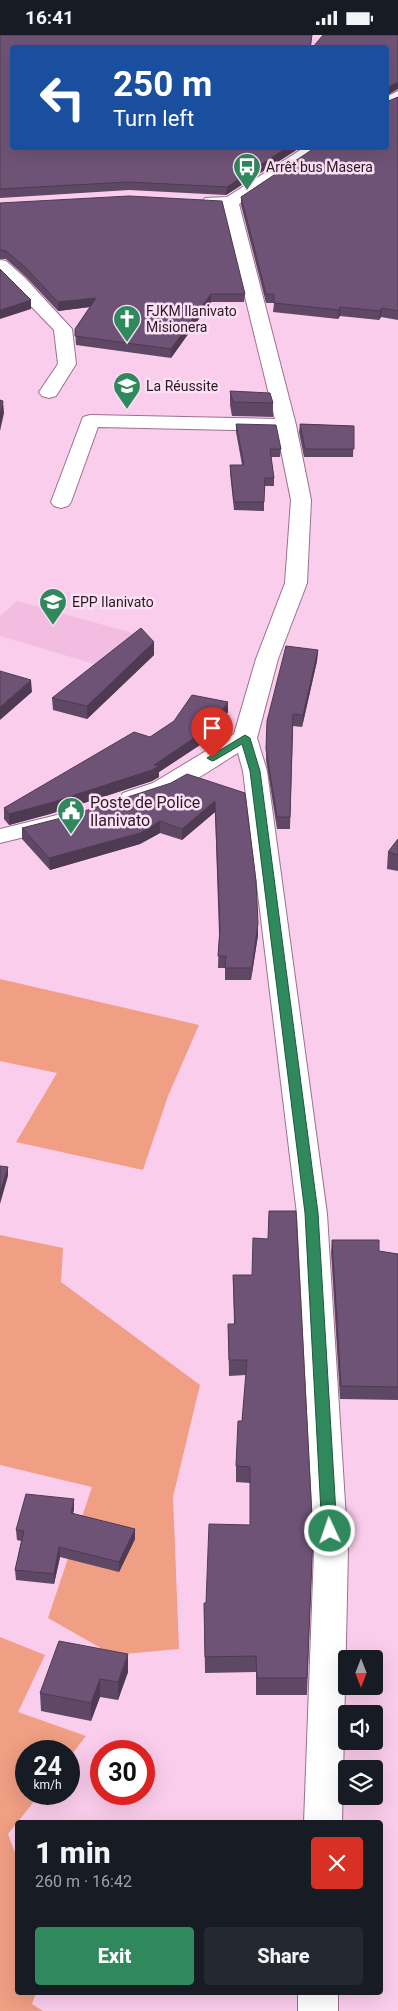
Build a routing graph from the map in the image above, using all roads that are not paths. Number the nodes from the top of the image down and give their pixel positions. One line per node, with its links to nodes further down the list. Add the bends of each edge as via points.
1 (312, 150): 3 (street)
2 (193, 200): 3 (street)
3 (230, 202): 6 (street)
4 (0, 265): 5 (street, via 63,329 67,364)
5 (49, 392)
6 (286, 425): 7 (street, via 90,421); 8 (street, via 301,500 296,583 267,659)
7 (61, 502)
8 (245, 738): 9 (street, via 162,788); 12 (street, via 255,771 312,1213 331,1551)
9 (106, 806)
10 (78, 815): 11 (street)
11 (0, 835)
12 (323, 1820)
13 (318, 1995): 14 (street)
14 (318, 2011)

